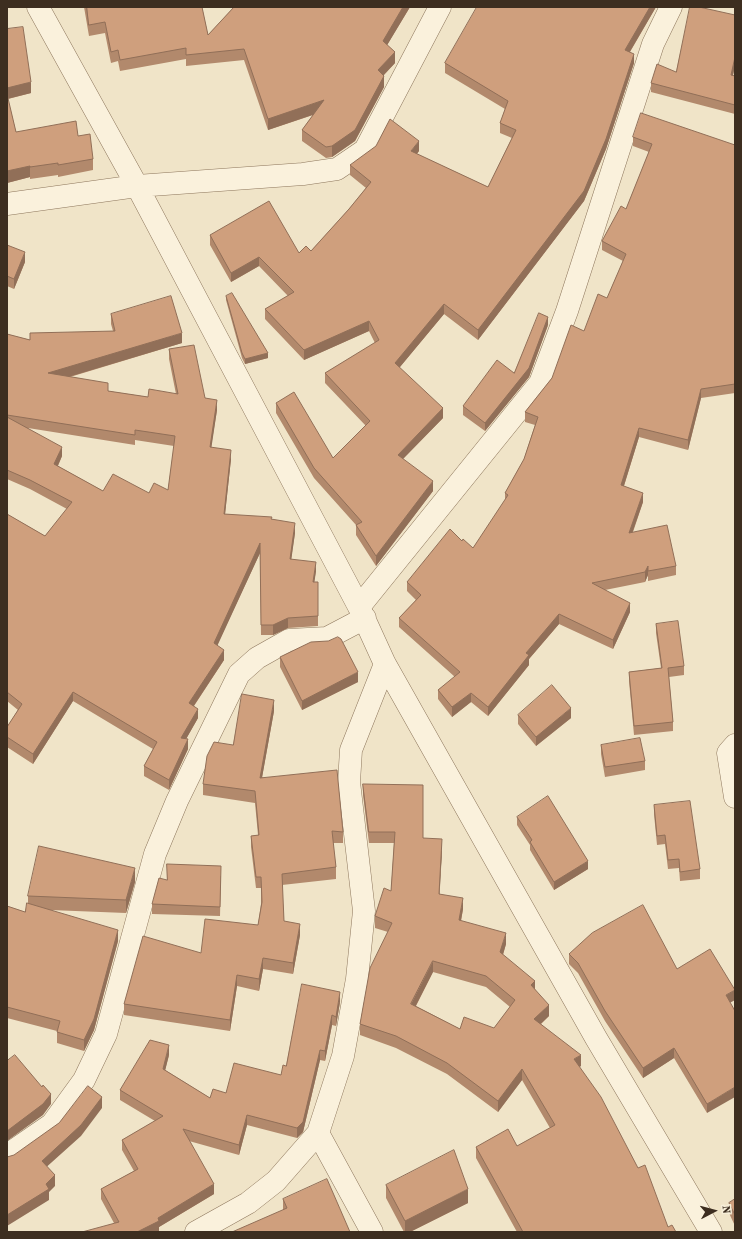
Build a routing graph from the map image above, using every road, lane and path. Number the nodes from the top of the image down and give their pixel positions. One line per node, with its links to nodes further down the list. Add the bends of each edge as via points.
1 (38, 7): 4 (street)
2 (440, 7): 4 (street, via 365,150 337,169 303,174)
3 (670, 7): 6 (street, via 653,44 569,304 540,383)
4 (137, 186): 5 (street); 6 (street)
5 (7, 204)
6 (362, 612): 7 (street); 11 (street, via 327,638 289,640 257,658 239,674 177,801 155,854 103,1041 84,1080 52,1124)
7 (385, 664): 10 (street, via 351,750 349,782 364,911 357,979 343,1056); 14 (street, via 596,1038)
8 (735, 745): 9 (street, via 728,753)
9 (735, 797)
10 (318, 1133): 12 (street, via 276,1181 248,1203); 13 (street)
11 (7, 1155)
12 (196, 1232)
13 (372, 1232)
14 (711, 1232)

